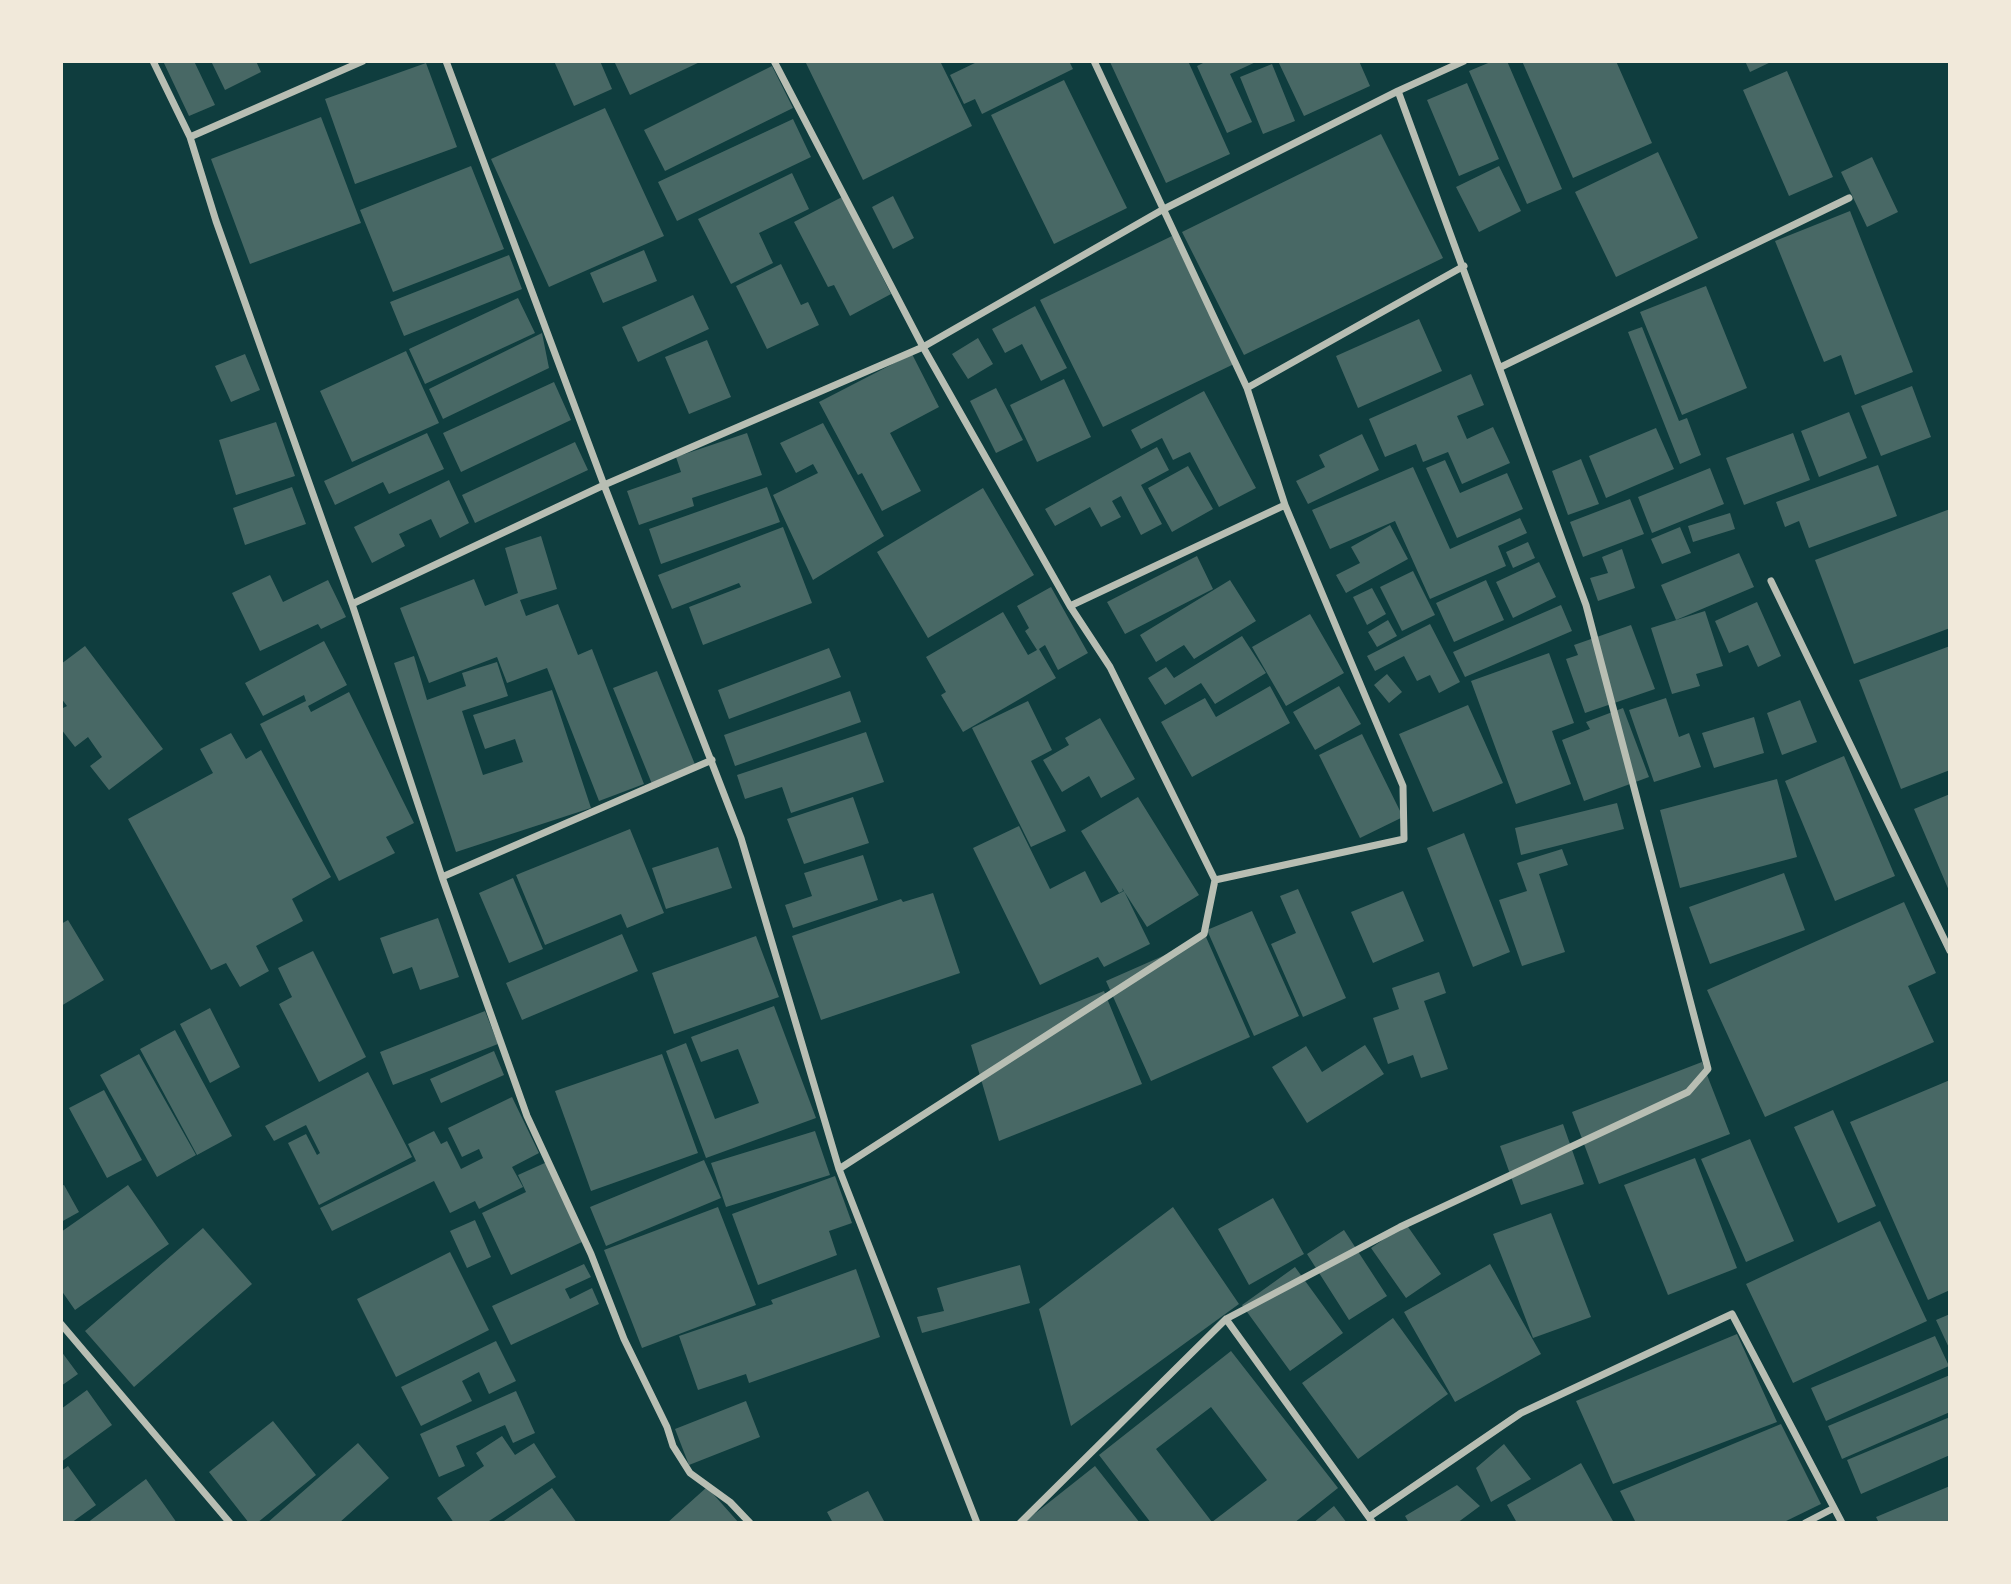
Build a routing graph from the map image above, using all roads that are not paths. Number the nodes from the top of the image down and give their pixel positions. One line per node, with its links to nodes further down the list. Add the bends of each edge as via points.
1 (153, 61): 8 (street)
2 (363, 61): 8 (street)
3 (446, 61): 15 (street)
4 (774, 61): 12 (street)
5 (1094, 61): 10 (street)
6 (1464, 61): 7 (street)
7 (1398, 91): 10 (street); 11 (street)
8 (190, 137): 18 (street)
9 (1849, 198): 13 (street)
10 (1163, 210): 12 (street); 14 (street)
11 (1464, 266): 13 (street); 14 (street)
12 (923, 347): 15 (street); 19 (street)
13 (1501, 367): 25 (street, via 1586,605 1708,1069 1688,1092 1400,1227)
14 (1247, 388): 16 (street)
15 (604, 485): 18 (street); 20 (street)
16 (1285, 505): 19 (street); 22 (street, via 1403,786 1404,839)
17 (1771, 581): 23 (street)
18 (352, 604): 21 (street)
19 (1070, 606): 22 (street, via 1110,667)
20 (712, 760): 21 (street); 24 (street, via 741,838)
21 (442, 877): 30 (street, via 527,1116 673,1446 690,1473)
22 (1215, 880): 24 (street, via 1204,934)
23 (1950, 951)
24 (839, 1170): 31 (street)
25 (1226, 1320): 28 (street); 32 (street)
26 (61, 1324): 29 (street)
27 (1834, 1508): 28 (street, via 1732,1314 1521,1413); 33 (street); 34 (street)
28 (1371, 1520)
29 (230, 1523)
30 (750, 1523)
31 (976, 1523)
32 (1020, 1523)
33 (1805, 1523)
34 (1842, 1523)

